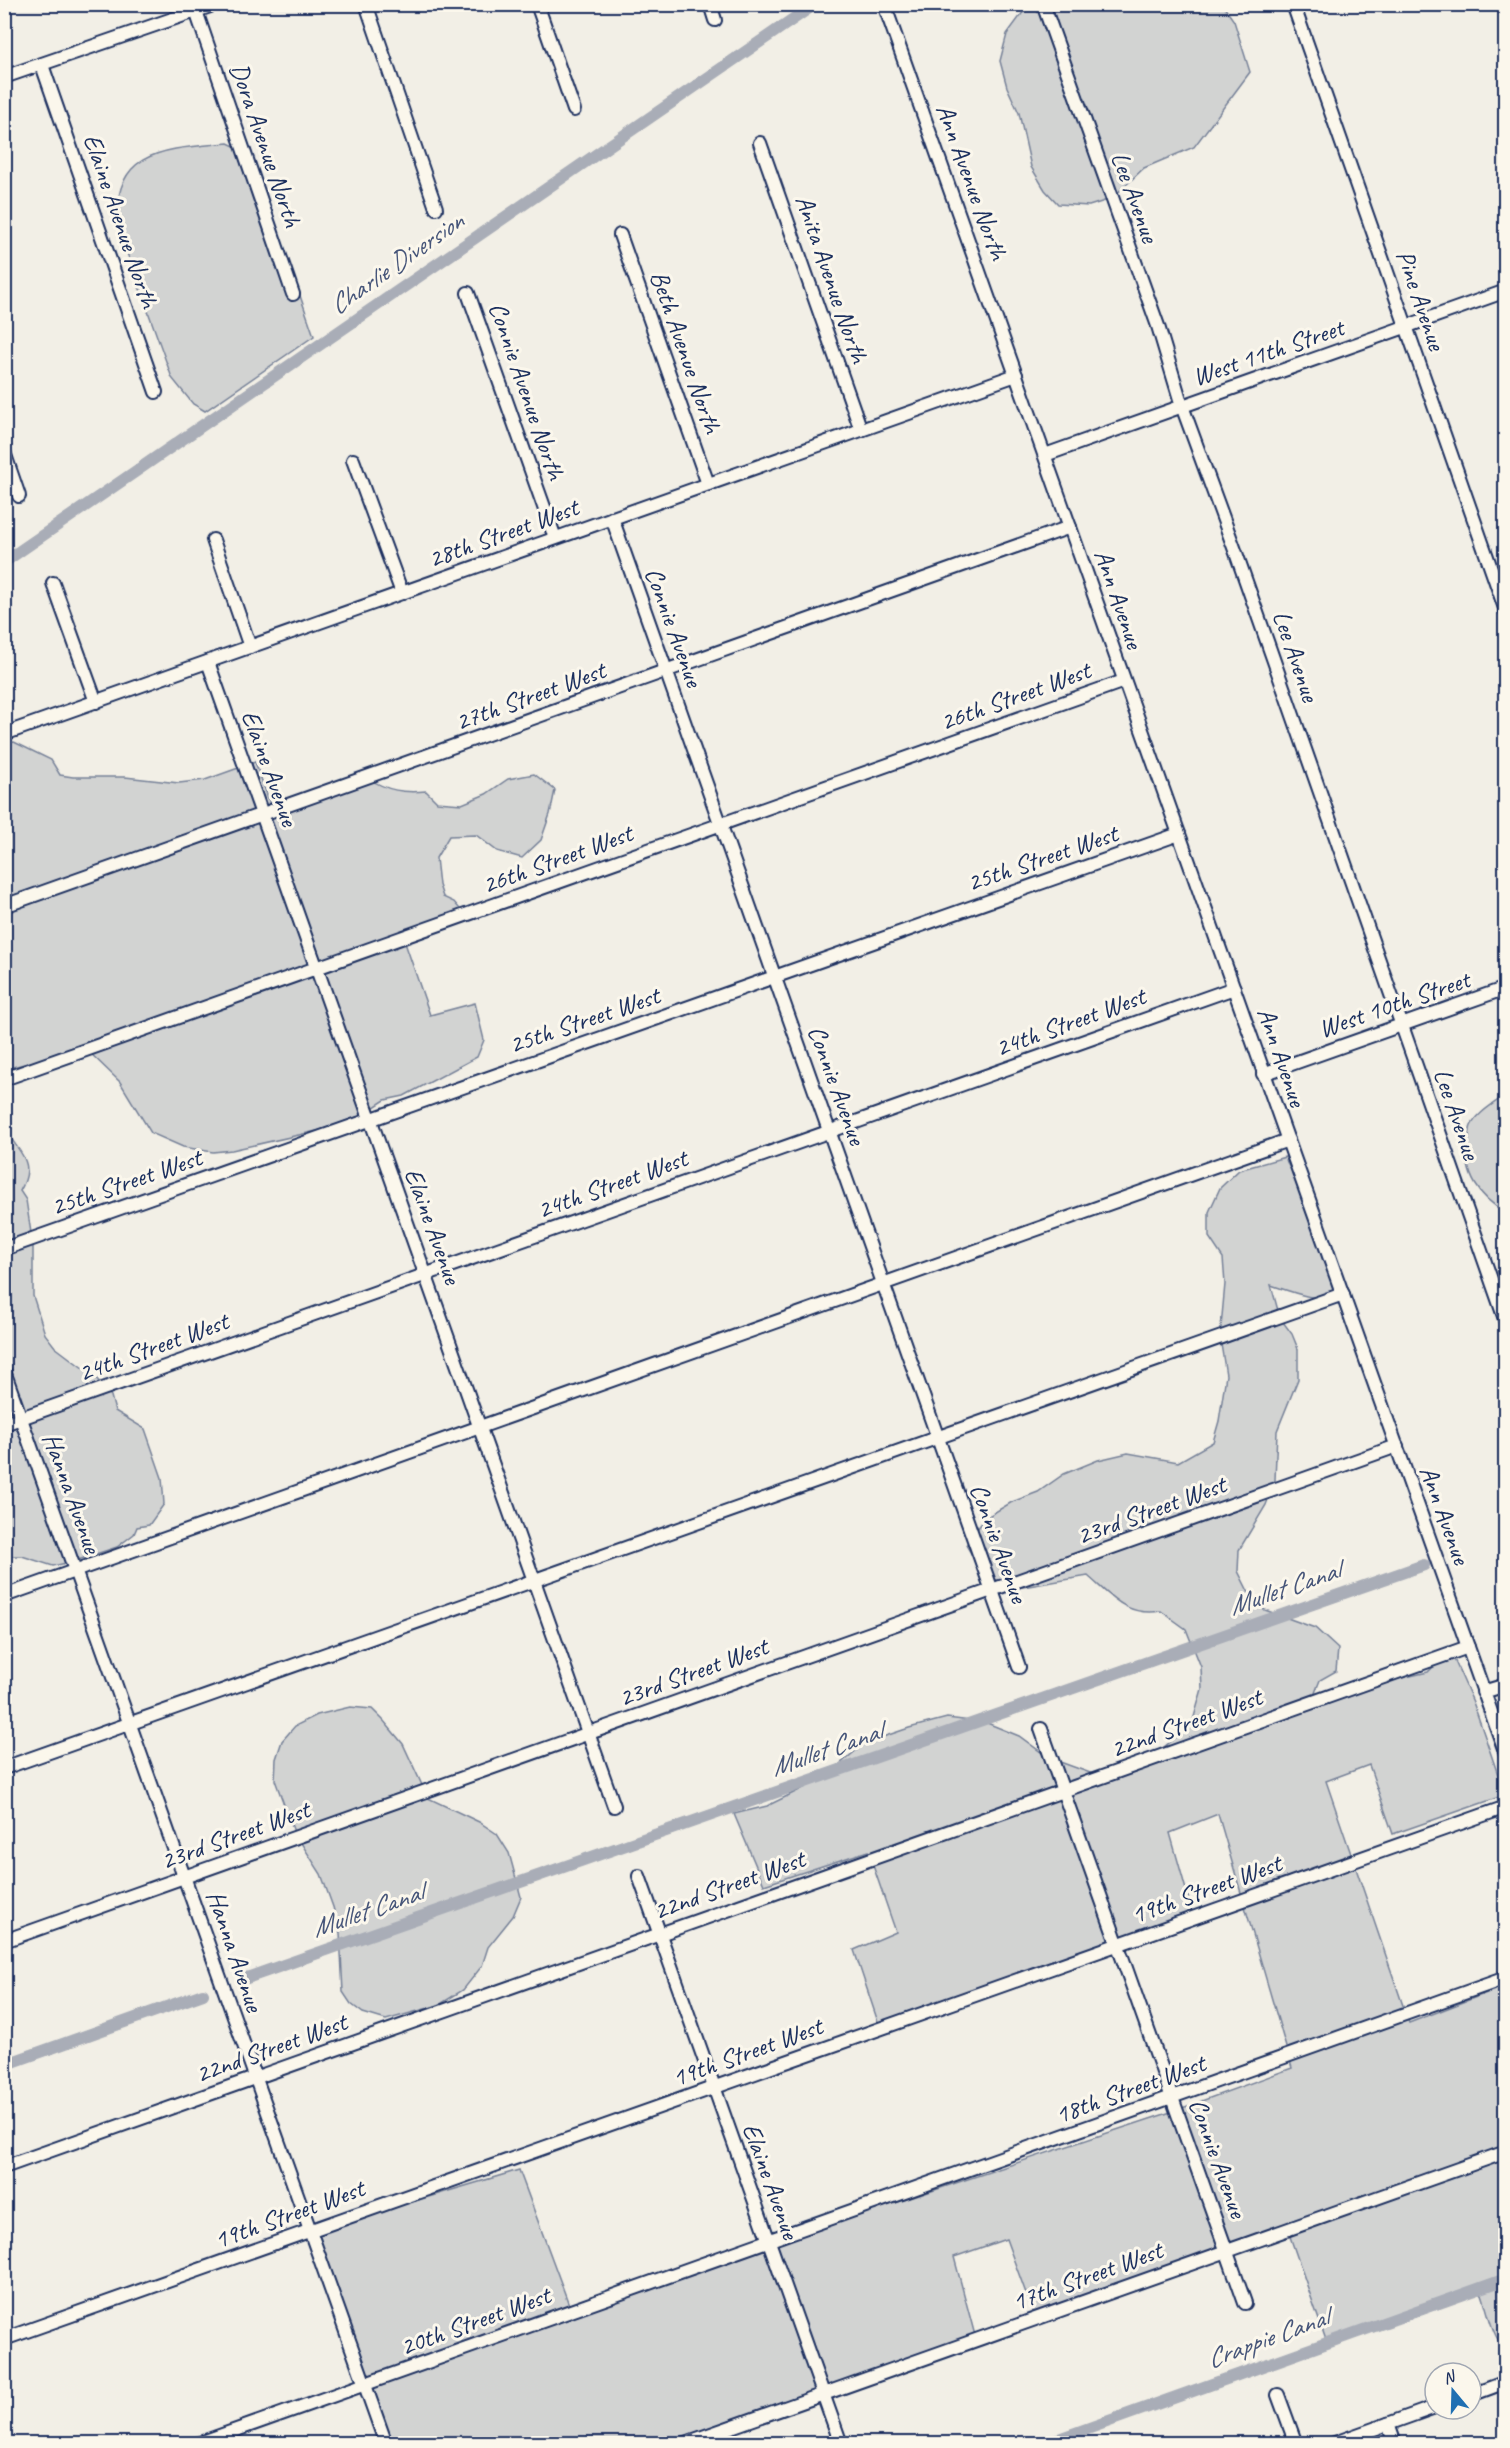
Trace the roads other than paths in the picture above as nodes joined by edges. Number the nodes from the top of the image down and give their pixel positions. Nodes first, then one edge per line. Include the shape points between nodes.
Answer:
1 (216, 4) edge
2 (366, 4) edge
3 (537, 4) edge
4 (710, 4) edge
5 (885, 4) edge
6 (1043, 4) edge
7 (1293, 4) edge
8 (196, 11) junction
9 (715, 20) dead end
10 (42, 64) junction
11 (4, 77) edge
12 (574, 110) dead end
13 (760, 143) dead end
14 (436, 207) dead end
15 (620, 235) dead end
16 (1506, 291) edge
17 (468, 293) dead end
18 (293, 294) dead end
19 (1407, 327) junction
20 (1016, 375) junction
21 (156, 392) dead end
22 (1182, 406) junction
23 (861, 430) junction
24 (4, 452) edge
25 (1045, 455) junction
26 (353, 460) dead end
27 (708, 484) junction
28 (19, 496) dead end
29 (612, 518) junction
30 (1070, 527) junction
31 (555, 538) junction
32 (213, 540) dead end
33 (53, 583) dead end
34 (402, 593) junction
35 (1506, 611) edge
36 (250, 647) junction
37 (208, 662) junction
38 (666, 672) junction
39 (1124, 681) junction
40 (96, 702) junction
41 (4, 734) edge
42 (262, 814) junction
43 (721, 825) junction
44 (1179, 834) junction
45 (4, 906) edge
46 (317, 968) junction
47 (774, 976) junction
48 (1234, 988) junction
49 (1506, 988) edge
50 (1402, 1025) junction
51 (1263, 1074) junction
52 (4, 1079) edge
53 (371, 1119) junction
54 (829, 1131) junction
55 (1288, 1140) junction
56 (4, 1249) edge
57 (426, 1274) junction
58 (884, 1284) junction
59 (1342, 1294) junction
60 (1506, 1322) edge
61 (4, 1371) edge
62 (21, 1418) junction
63 (4, 1424) edge
64 (480, 1427) junction
65 (938, 1437) junction
66 (1396, 1446) junction
67 (75, 1570) junction
68 (534, 1580) junction
69 (992, 1590) junction
70 (4, 1596) edge
71 (1468, 1647) junction
72 (1019, 1667) dead end
73 (1506, 1685) edge
74 (1483, 1692) junction
75 (130, 1724) junction
76 (1041, 1729) dead end
77 (589, 1733) junction
78 (1506, 1754) edge
79 (4, 1768) edge
80 (1063, 1790) junction
81 (614, 1806) dead end
82 (1506, 1807) edge
83 (639, 1876) dead end
84 (185, 1877) junction
85 (660, 1934) junction
86 (4, 1941) edge
87 (1118, 1944) junction
88 (1506, 1978) edge
89 (255, 2078) junction
90 (714, 2088) junction
91 (1172, 2097) junction
92 (1506, 2152) edge
93 (4, 2167) edge
94 (310, 2231) junction
95 (769, 2241) junction
96 (1227, 2250) junction
97 (1245, 2303) dead end
98 (4, 2339) edge
99 (1506, 2382) edge
100 (365, 2384) junction
101 (1483, 2391) edge
102 (823, 2393) junction
103 (1278, 2395) dead end
104 (1423, 2411) edge
105 (1388, 2424) junction
106 (197, 2444) edge
107 (386, 2444) edge
108 (683, 2444) edge
109 (841, 2444) edge
110 (1296, 2444) edge
111 (1332, 2444) edge
112 (1395, 2444) edge

1 - 8 street
2 - 14 street
3 - 12 street
4 - 9 street
5 - 20 street, Ann Avenue North
6 - 22 street, Lee Avenue via 1158,326
7 - 19 street, Pine Avenue
8 - 10 street
8 - 18 street, Dora Avenue North
10 - 11 street
10 - 21 street, Elaine Avenue North
13 - 23 street, Anita Avenue North
15 - 27 street, Beth Avenue North
16 - 19 street, West 11th Street
17 - 31 street, Connie Avenue North
19 - 22 street, West 11th Street
19 - 35 street, Pine Avenue
20 - 23 street, 28th Street West
20 - 25 street, Ann Avenue
22 - 25 street, West 11th Street
22 - 50 street, Lee Avenue
23 - 27 street, 28th Street West
24 - 28 street
25 - 30 street, Ann Avenue
26 - 34 street
27 - 29 street, 28th Street West
29 - 31 street, 28th Street West
29 - 38 street, Connie Avenue
30 - 38 street, 27th Street West
30 - 39 street, Ann Avenue
31 - 34 street, 28th Street West
32 - 36 street
33 - 40 street
34 - 36 street, 28th Street West
36 - 37 street, 28th Street West
37 - 40 street, 28th Street West
37 - 42 street, Elaine Avenue
38 - 42 street, 27th Street West
38 - 43 street, Connie Avenue
39 - 43 street, 26th Street West
39 - 44 street, Ann Avenue
40 - 41 street, 28th Street West
42 - 45 street, 27th Street West
42 - 46 street, Elaine Avenue
43 - 46 street, 26th Street West
43 - 47 street, Connie Avenue
44 - 47 street, 25th Street West
44 - 48 street, Ann Avenue
46 - 52 street, 26th Street West
46 - 53 street, Elaine Avenue
47 - 53 street, 25th Street West
47 - 54 street, Connie Avenue
48 - 51 street, Ann Avenue
48 - 54 street, 24th Street West
49 - 50 street, West 10th Street
50 - 51 street, West 10th Street
50 - 60 street, Lee Avenue
51 - 55 street, Ann Avenue
53 - 56 street, 25th Street West
53 - 57 street, Elaine Avenue
54 - 57 street, 24th Street West
54 - 58 street, Connie Avenue
55 - 58 street
55 - 59 street, Ann Avenue
57 - 62 street, 24th Street West
57 - 64 street, Elaine Avenue
58 - 64 street
58 - 65 street, Connie Avenue
59 - 65 street
59 - 66 street, Ann Avenue
61 - 62 street, Hanna Avenue
62 - 63 street, 24th Street West
62 - 67 street, Hanna Avenue
64 - 67 street
64 - 68 street, Elaine Avenue
65 - 68 street
65 - 69 street, Connie Avenue
66 - 69 street, 23rd Street West
66 - 71 street, Ann Avenue
67 - 70 street
67 - 75 street, Hanna Avenue
68 - 75 street
68 - 77 street, Elaine Avenue
69 - 72 street, Connie Avenue
69 - 77 street, 23rd Street West
71 - 74 street, Ann Avenue
71 - 80 street, 22nd Street West
73 - 74 street
74 - 78 street, Ann Avenue
75 - 79 street
75 - 84 street, Hanna Avenue
76 - 80 street
77 - 81 street, Elaine Avenue
77 - 84 street, 23rd Street West
80 - 85 street, 22nd Street West
80 - 87 street, Connie Avenue
82 - 87 street, 19th Street West
83 - 85 street
84 - 86 street, 23rd Street West
84 - 89 street, Hanna Avenue
85 - 89 street, 22nd Street West
85 - 90 street, Elaine Avenue
87 - 90 street, 19th Street West
87 - 91 street, Connie Avenue
88 - 91 street, 18th Street West
89 - 93 street, 22nd Street West
89 - 94 street, Hanna Avenue
90 - 94 street, 19th Street West
90 - 95 street, Elaine Avenue
91 - 95 street, 18th Street West
91 - 96 street, Connie Avenue
92 - 96 street, 17th Street West
94 - 98 street, 19th Street West
94 - 100 street, Hanna Avenue
95 - 100 street, 20th Street West
95 - 102 street, Elaine Avenue
96 - 97 street, Connie Avenue
96 - 102 street, 17th Street West
99 - 101 street
100 - 106 street, 20th Street West
100 - 107 street, Hanna Avenue
102 - 108 street, 17th Street West
102 - 109 street, Elaine Avenue
103 - 110 street
104 - 105 street
105 - 111 street
105 - 112 street

